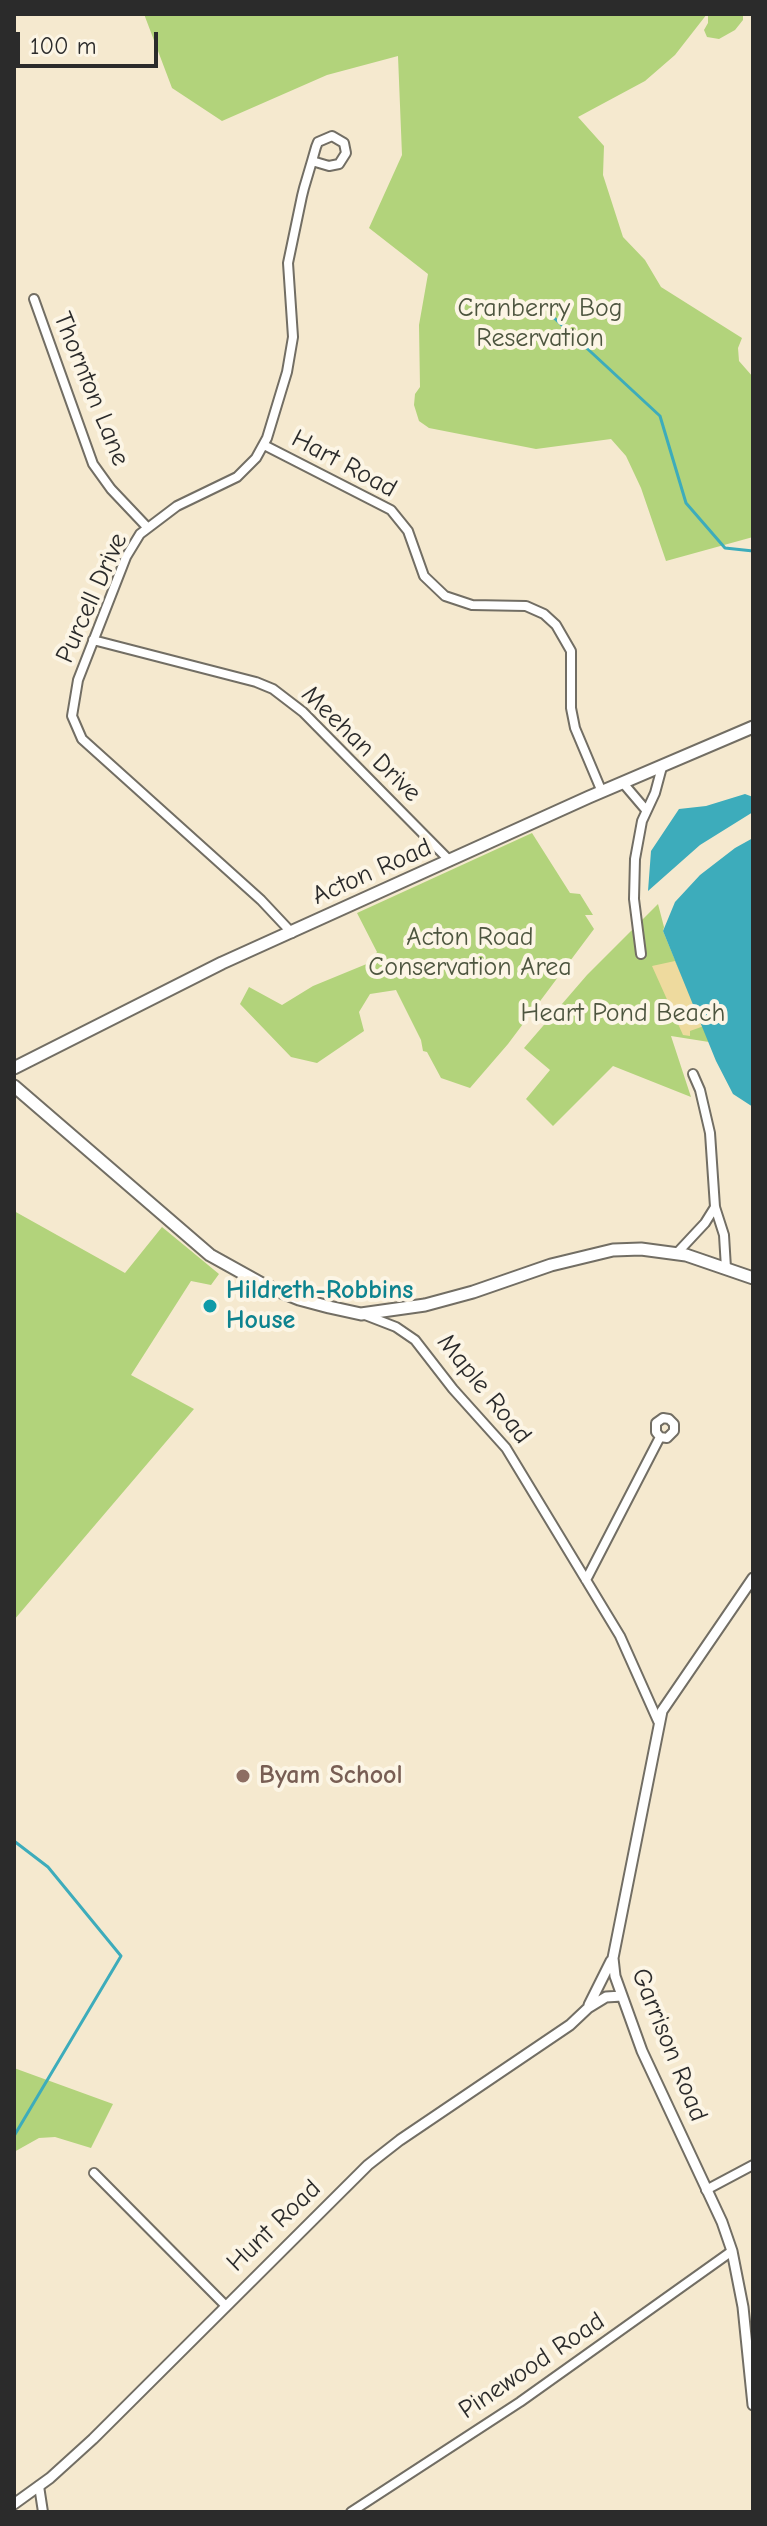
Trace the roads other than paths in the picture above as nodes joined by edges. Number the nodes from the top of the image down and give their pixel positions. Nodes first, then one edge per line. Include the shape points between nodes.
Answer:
1 (312, 161) junction
2 (34, 299) dead end
3 (264, 445) junction
4 (147, 527) junction
5 (93, 640) junction
6 (753, 727) edge
7 (662, 767) junction
8 (623, 783) junction
9 (602, 792) junction
10 (646, 810) junction
11 (450, 861) junction
12 (292, 933) junction
13 (641, 954) dead end
14 (14, 1068) edge
15 (693, 1074) dead end
16 (14, 1086) edge
17 (715, 1207) junction
18 (677, 1253) junction
19 (726, 1268) junction
20 (753, 1278) edge
21 (361, 1314) junction
22 (660, 1437) dead end
23 (753, 1578) edge
24 (586, 1580) junction
25 (658, 1721) junction
26 (613, 1958) junction
27 (622, 1996) junction
28 (588, 2008) junction
29 (753, 2165) edge
30 (94, 2173) dead end
31 (706, 2190) junction
32 (732, 2251) junction
33 (225, 2305) junction
34 (753, 2405) edge
35 (39, 2486) junction
36 (14, 2504) edge
37 (43, 2512) edge
38 (351, 2512) edge

1 - 1 street via 322,138 343,141 346,153 339,164
1 - 3 street, Purcell Drive via 289,255 292,348
2 - 4 street, Thornton Lane via 93,464
3 - 4 street, Purcell Drive via 237,477
3 - 9 street, Hart Road via 391,510 406,526 424,576 445,596 472,605 526,606 551,619 571,651 573,721
4 - 5 street, Purcell Drive via 126,557
5 - 11 street, Meehan Drive via 273,689 303,712
5 - 12 street, Purcell Drive via 73,703 75,728 82,739
6 - 7 main road, Acton Road
7 - 8 main road, Acton Road
7 - 10 street
8 - 9 main road, Acton Road
8 - 10 street
9 - 11 main road, Acton Road
10 - 13 street via 635,859
11 - 12 main road, Acton Road
12 - 14 main road, Acton Road via 200,973
15 - 17 street via 710,1133
16 - 21 main road, Maple Road via 226,1266 299,1299
17 - 18 street
17 - 19 street
18 - 19 main road
18 - 21 main road via 613,1250 450,1299
19 - 20 main road
21 - 24 street, Maple Road via 396,1327 423,1349 506,1448
22 - 24 street
23 - 25 street, Garrison Road
24 - 25 street, Maple Road via 631,1658
25 - 26 street, Garrison Road
26 - 27 street, Garrison Road
26 - 28 street, Hunt Road
27 - 28 street, Hunt Road via 606,1997
27 - 31 street, Garrison Road via 651,2074
28 - 33 street, Hunt Road via 368,2165
29 - 31 street
30 - 33 street
31 - 32 street, Garrison Road
32 - 34 street, Garrison Road
32 - 38 street, Pinewood Road via 520,2402
33 - 35 street, Hunt Road
35 - 36 street, Hunt Road
35 - 37 street

